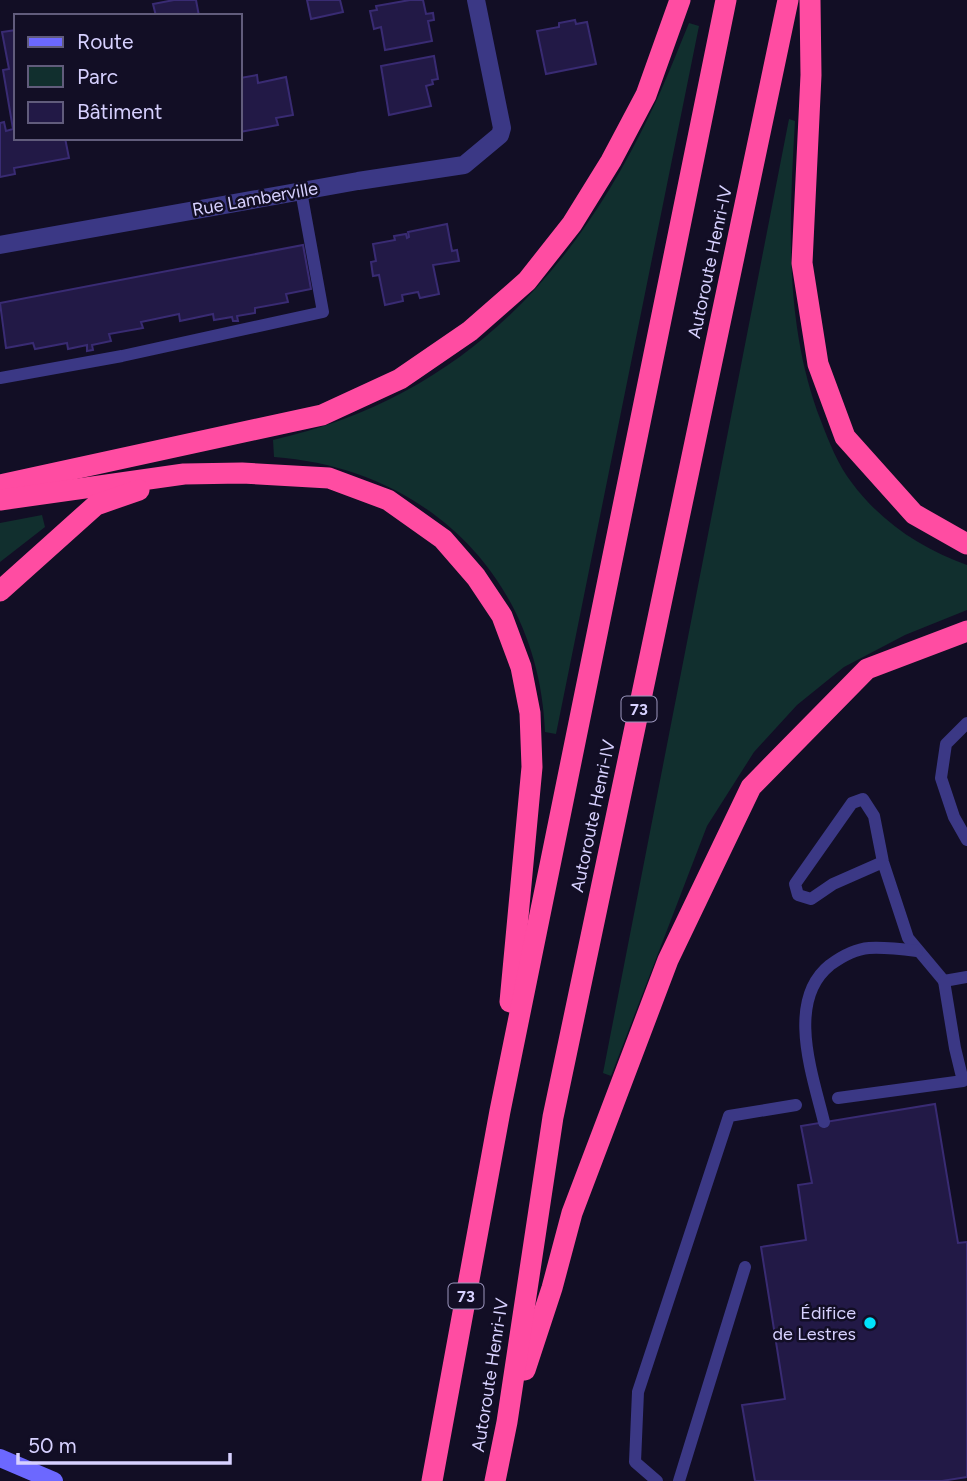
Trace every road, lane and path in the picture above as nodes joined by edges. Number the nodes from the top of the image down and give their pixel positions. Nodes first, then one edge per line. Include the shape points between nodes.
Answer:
1 (476, 0) edge
2 (680, 0) edge
3 (726, 0) edge
4 (788, 0) edge
5 (810, 0) edge
6 (301, 191) junction
7 (0, 245) edge
8 (0, 378) edge
9 (184, 474) junction
10 (0, 485) edge
11 (0, 500) edge
12 (967, 544) edge
13 (0, 591) edge
14 (967, 631) edge
15 (967, 723) edge
16 (961, 733) edge
17 (967, 840) edge
18 (883, 862) junction
19 (917, 951) junction
20 (967, 977) edge
21 (944, 981) junction
22 (966, 1084) edge
23 (838, 1098) dead end
24 (796, 1105) dead end
25 (500, 1111) junction
26 (824, 1122) dead end
27 (745, 1267) dead end
28 (507, 1422) junction
29 (0, 1458) edge
30 (54, 1481) edge
31 (432, 1481) edge
32 (495, 1481) edge
33 (657, 1481) edge
34 (679, 1481) edge

1 - 6 street, Rue Lamberville via 500,135 464,165
2 - 10 highway via 646,95 572,224 527,281 471,331 400,379 322,415
3 - 25 highway, Autoroute Henri-IV / 73
4 - 28 highway, Autoroute Henri-IV / 73 via 553,1117
5 - 12 highway via 802,263 818,364 845,437 914,514
6 - 7 street, Rue Lamberville
6 - 8 lane via 323,312
9 - 11 highway
9 - 13 highway via 96,505
9 - 25 highway via 242,472 329,478 388,500 443,539 502,616 521,667 530,713 532,767
14 - 28 highway via 867,669 751,787 668,960 572,1213
15 - 16 lane
16 - 17 lane via 946,744 942,778
18 - 18 lane via 874,816 863,799 852,803 795,884 798,895 811,899
18 - 19 lane via 908,938
19 - 21 lane
19 - 26 lane via 867,948 841,957 823,971 807,998 806,1043
20 - 21 lane
21 - 22 lane
22 - 23 lane
24 - 33 lane via 729,1116 638,1392 635,1462
25 - 31 highway, Autoroute Henri-IV / 73
27 - 34 lane
28 - 32 highway, Autoroute Henri-IV / 73
29 - 30 street

